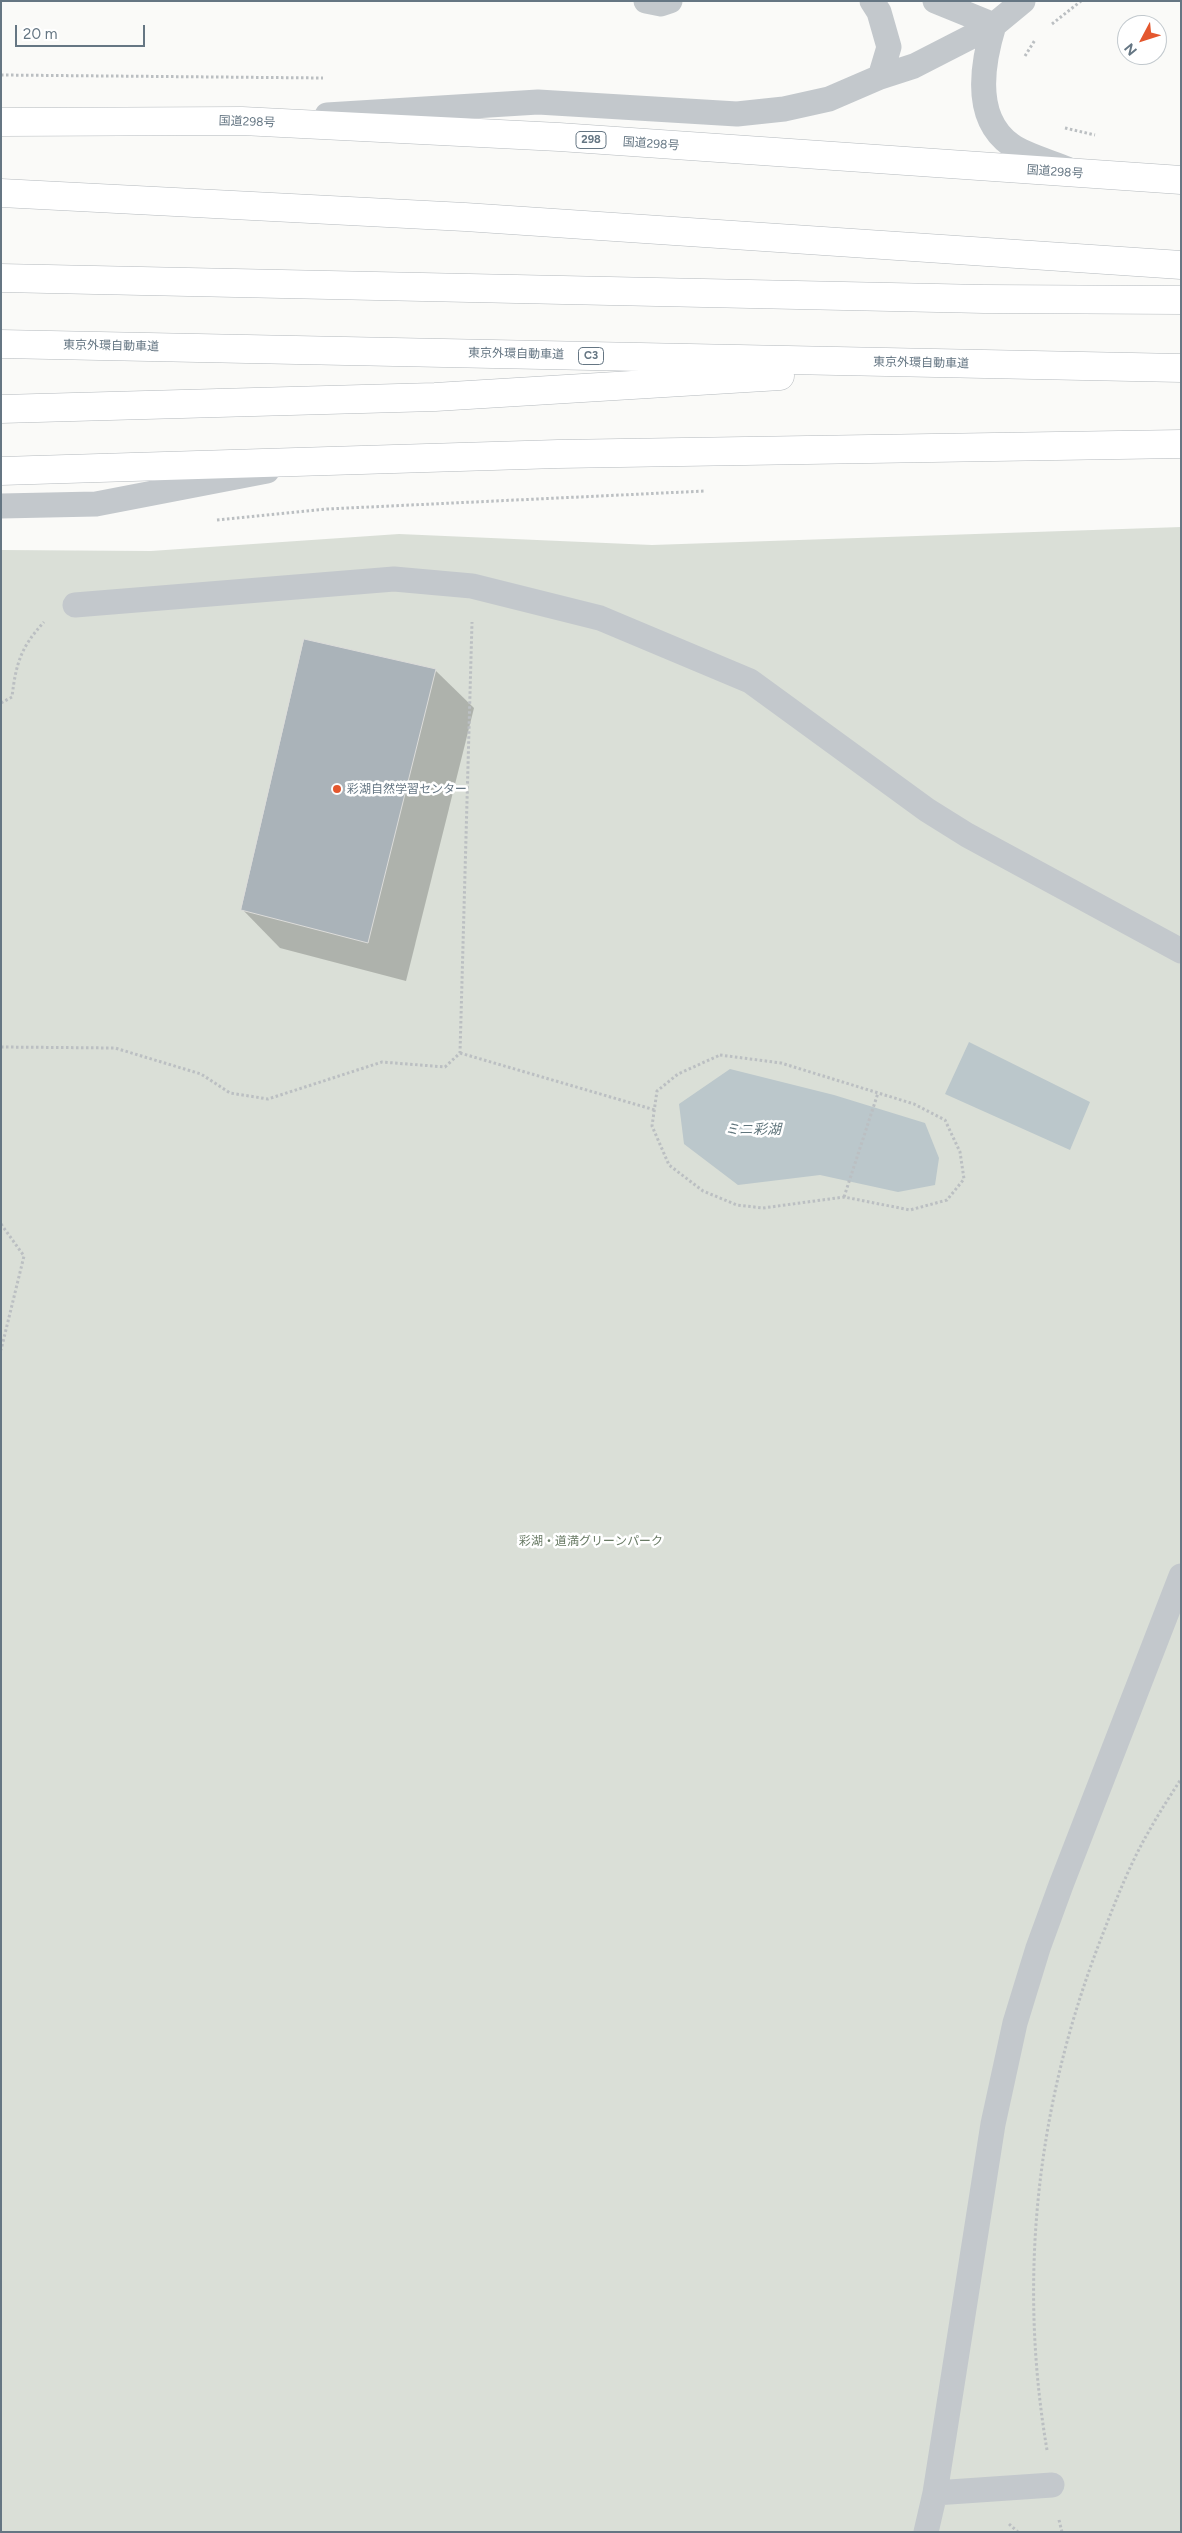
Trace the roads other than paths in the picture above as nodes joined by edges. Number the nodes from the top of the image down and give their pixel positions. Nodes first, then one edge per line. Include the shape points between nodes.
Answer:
1 (646, 1) edge
2 (670, 1) edge
3 (872, 1) edge
4 (935, 1) edge
5 (1023, 1) edge
6 (994, 25) junction
7 (880, 77) junction
8 (242, 121) junction
9 (1, 122) edge
10 (1079, 174) junction
11 (1181, 180) edge
12 (1, 193) edge
13 (1181, 265) edge
14 (1, 278) edge
15 (1181, 300) edge
16 (1, 344) edge
17 (983, 364) junction
18 (1181, 368) edge
19 (1, 410) edge
20 (1181, 444) edge
21 (321, 461) junction
22 (1, 471) edge
23 (1, 506) edge
24 (75, 605) road end
25 (1181, 951) edge
26 (1181, 1576) edge
27 (1052, 2485) road end
28 (935, 2492) junction
29 (926, 2532) edge

1 - 2 lane via 661,4
3 - 7 lane via 879,12 889,47
4 - 6 lane
5 - 6 lane
6 - 7 lane via 914,66
6 - 10 lane via 984,74 985,103 993,129 1012,146
7 - 8 lane via 830,99 784,109 737,114 538,102
8 - 9 highway, 国道298号 / 298
8 - 10 highway, 国道298号 / 298 via 559,137
10 - 11 highway, 国道298号 / 298
12 - 13 highway via 465,217
14 - 15 highway via 984,299
16 - 17 highway, 東京外環自動車道 / C3
17 - 18 highway, 東京外環自動車道 / C3
17 - 19 highway via 435,397
20 - 21 highway via 567,453
21 - 22 highway
21 - 23 lane via 96,504
24 - 25 lane via 394,579 472,586 600,618 750,681 927,810
26 - 28 lane via 1061,1885 1015,2023 993,2124
27 - 28 lane
28 - 29 lane

